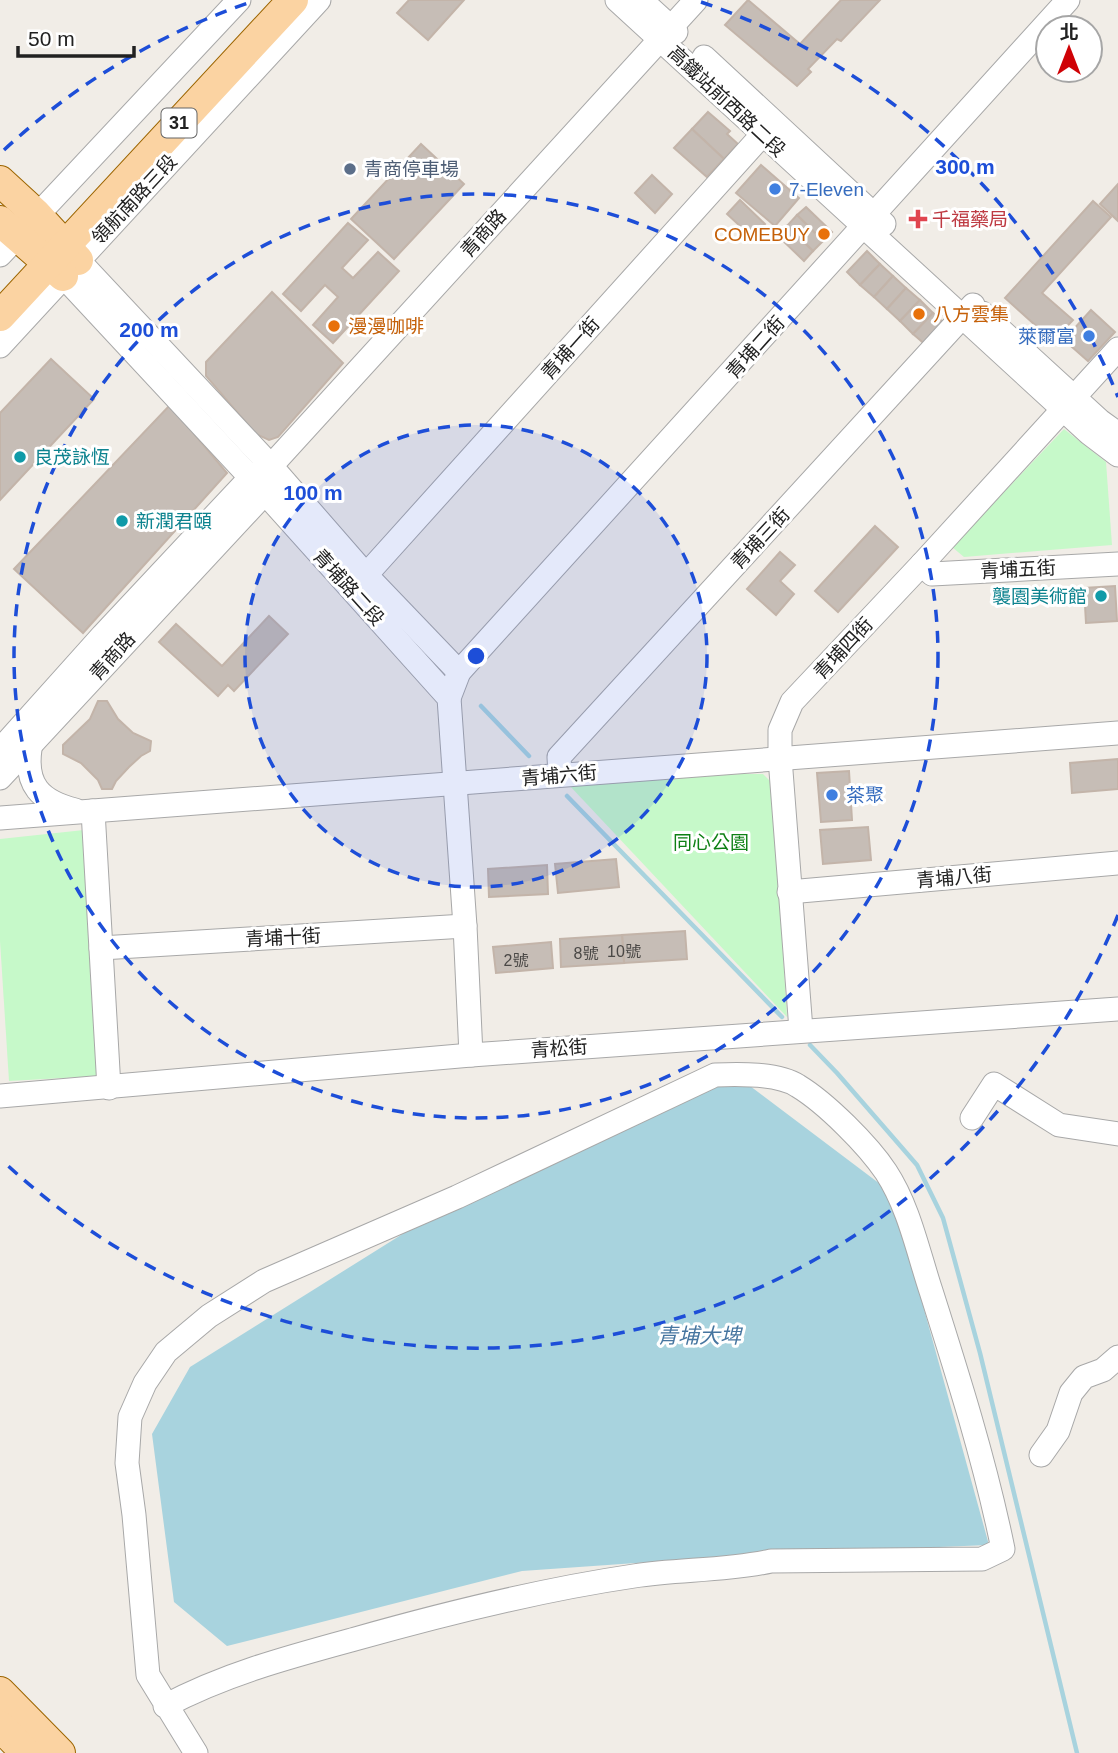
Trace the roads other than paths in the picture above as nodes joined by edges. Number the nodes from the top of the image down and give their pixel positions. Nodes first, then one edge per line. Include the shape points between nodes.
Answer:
1 (266, 0) edge
2 (293, 0) edge
3 (319, 0) edge
4 (617, 0) edge
5 (641, 0) edge
6 (696, 0) edge
7 (1068, 0) edge
8 (235, 1) edge
9 (665, 33) junction
10 (768, 127) junction
11 (0, 181) edge
12 (868, 220) junction
13 (39, 245) edge
14 (0, 286) edge
15 (969, 311) junction
16 (0, 316) edge
17 (0, 346) edge
18 (1118, 349) edge
19 (1069, 403) junction
20 (1118, 434) edge
21 (1118, 455) edge
22 (1118, 460) edge
23 (271, 466) junction
24 (257, 486) junction
25 (922, 564) junction
26 (1118, 564) edge
27 (366, 575) junction
28 (459, 673) junction
29 (449, 698) junction
30 (1118, 733) edge
31 (30, 749) junction
32 (0, 750) edge
33 (780, 758) junction
34 (560, 775) junction
35 (0, 778) edge
36 (454, 785) junction
37 (87, 811) junction
38 (0, 818) edge
39 (1118, 863) edge
40 (789, 892) junction
41 (465, 926) junction
42 (101, 947) junction
43 (1118, 1009) edge
44 (801, 1030) junction
45 (471, 1055) junction
46 (109, 1088) junction
47 (0, 1096) edge
48 (972, 1118) dead end
49 (1118, 1134) edge
50 (1118, 1357) edge
51 (1041, 1455) dead end
52 (0, 1692) edge
53 (165, 1706) junction
54 (0, 1726) edge
55 (26, 1753) edge
56 (60, 1753) edge
57 (196, 1753) edge

1 - 13 main road, 領航南路三段 / 31
2 - 13 main road, 領航南路三段 / 31
3 - 13 street, 領航南路三段 / 31
4 - 9 street, 高鐵站前西路二段
5 - 9 street, 高鐵站前西路二段
6 - 9 street, 青商路
7 - 12 street, 青埔二街
8 - 13 street, 31
9 - 10 street, 高鐵站前西路二段
9 - 23 street, 青商路
10 - 12 street, 高鐵站前西路二段
10 - 27 street, 青埔一街
11 - 13 main road, 青埔路二段
12 - 15 street, 高鐵站前西路二段
12 - 28 street, 青埔二街
13 - 14 main road, 31
13 - 16 main road, 31
13 - 17 street, 31
13 - 23 street, 青埔路二段
13 - 24 street, 青埔路二段
15 - 19 street, 高鐵站前西路二段
15 - 34 street, 青埔三街 via 559,757
18 - 19 street, 青埔四街
19 - 20 street, 高鐵站前西路二段
19 - 21 street, 高鐵站前西路二段
19 - 25 street, 青埔四街
21 - 22 street
23 - 24 street, 青商路
23 - 27 street, 青埔路二段
24 - 29 street, 青埔路二段
24 - 31 street, 青商路
24 - 32 street, 青商路 via 103,635
25 - 26 street, 青埔五街 via 933,574
25 - 33 street, 青埔四街 via 792,702 780,730
27 - 28 street, 青埔路二段
28 - 29 street, 青埔二街
29 - 36 street
30 - 33 street, 青埔六街
31 - 35 street, 青商路
31 - 37 street via 27,769 37,791 64,807
33 - 34 street, 青埔六街
33 - 40 street, 青埔四街
34 - 36 street, 青埔六街
36 - 37 street, 青埔六街
36 - 41 street
37 - 38 street, 青埔六街
37 - 42 street
39 - 40 street, 青埔八街
40 - 44 street, 青埔四街
41 - 42 street, 青埔十街
41 - 45 street
42 - 46 street
43 - 44 street, 青松街
44 - 45 street, 青松街
45 - 46 street, 青松街
46 - 47 street, 青松街
48 - 49 street via 994,1084 1059,1125
50 - 51 street via 1103,1370 1084,1377 1071,1393 1058,1431
52 - 56 main road
53 - 53 street via 148,1675 145,1651 127,1463 130,1417 166,1352 209,1316 264,1281 715,1074 752,1073 797,1084 832,1113 886,1172 905,1211 954,1363 1003,1549 982,1559 771,1561 637,1575 534,1593 249,1668
53 - 57 street
54 - 55 main road

